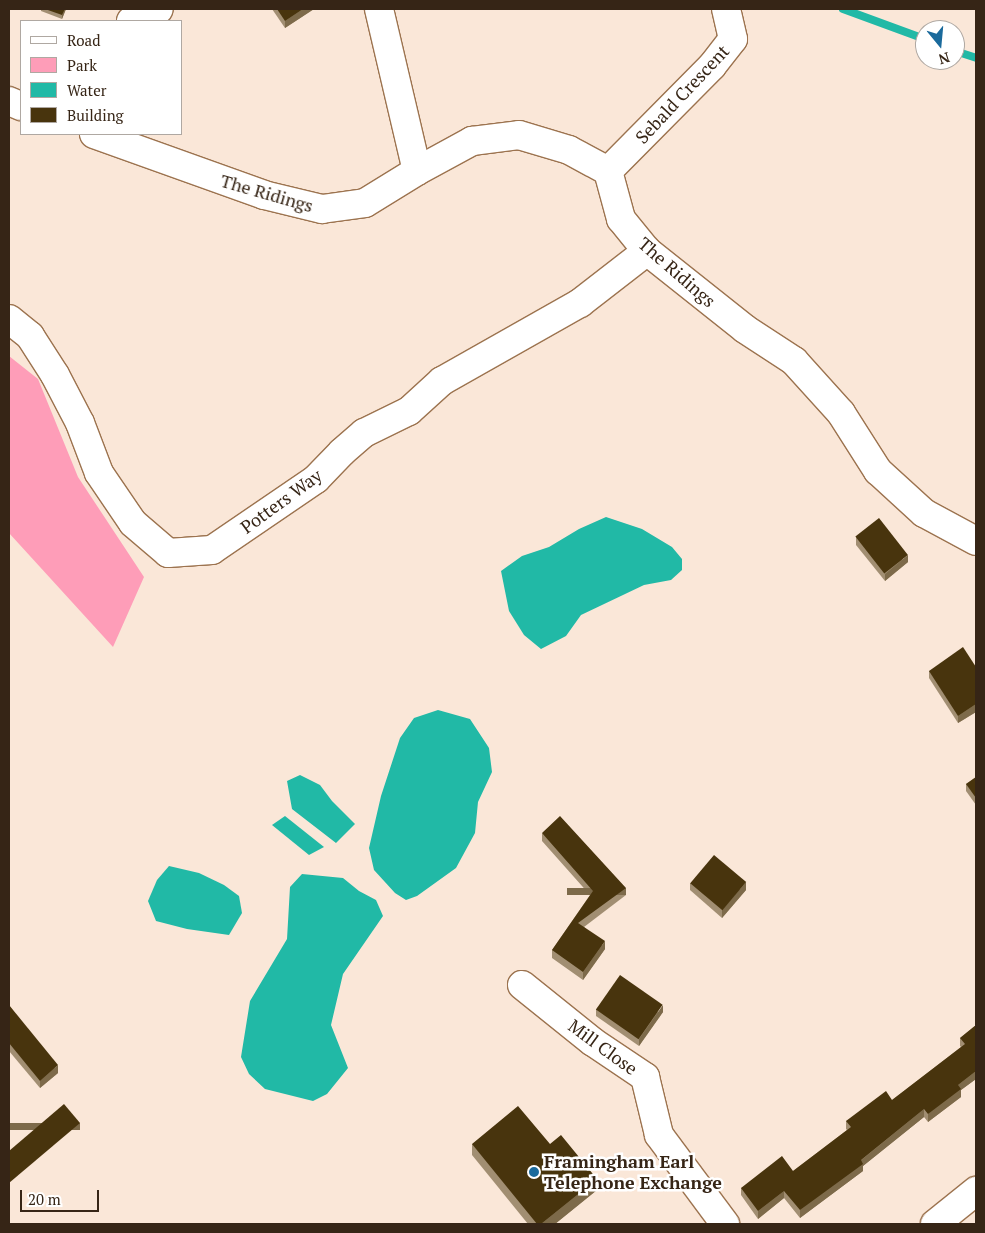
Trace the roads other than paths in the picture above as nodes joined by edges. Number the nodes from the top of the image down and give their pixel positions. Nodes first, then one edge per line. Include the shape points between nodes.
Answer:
1 (159, 9) edge
2 (379, 9) edge
3 (726, 9) edge
4 (135, 20) edge
5 (97, 135) edge
6 (417, 171) junction
7 (608, 172) junction
8 (646, 251) junction
9 (9, 319) edge
10 (976, 541) edge
11 (522, 984) dead end
12 (976, 1190) edge
13 (726, 1224) edge
14 (935, 1224) edge

1 - 4 street
2 - 6 street
3 - 7 street, Sebald Crescent via 733,39 712,66
5 - 6 street, The Ridings via 264,195 322,209 365,203
6 - 7 street, The Ridings via 472,141 518,135 569,150
7 - 8 street, The Ridings via 621,219
8 - 9 street, Potters Way via 580,303 442,381 409,411 364,433 316,479 212,550 168,553 133,523 100,473 80,423 55,375 30,336
8 - 10 street, The Ridings via 745,329 794,361 841,413 878,471 924,513
11 - 13 street, Mill Close via 593,1042 645,1077 659,1135
12 - 14 street

